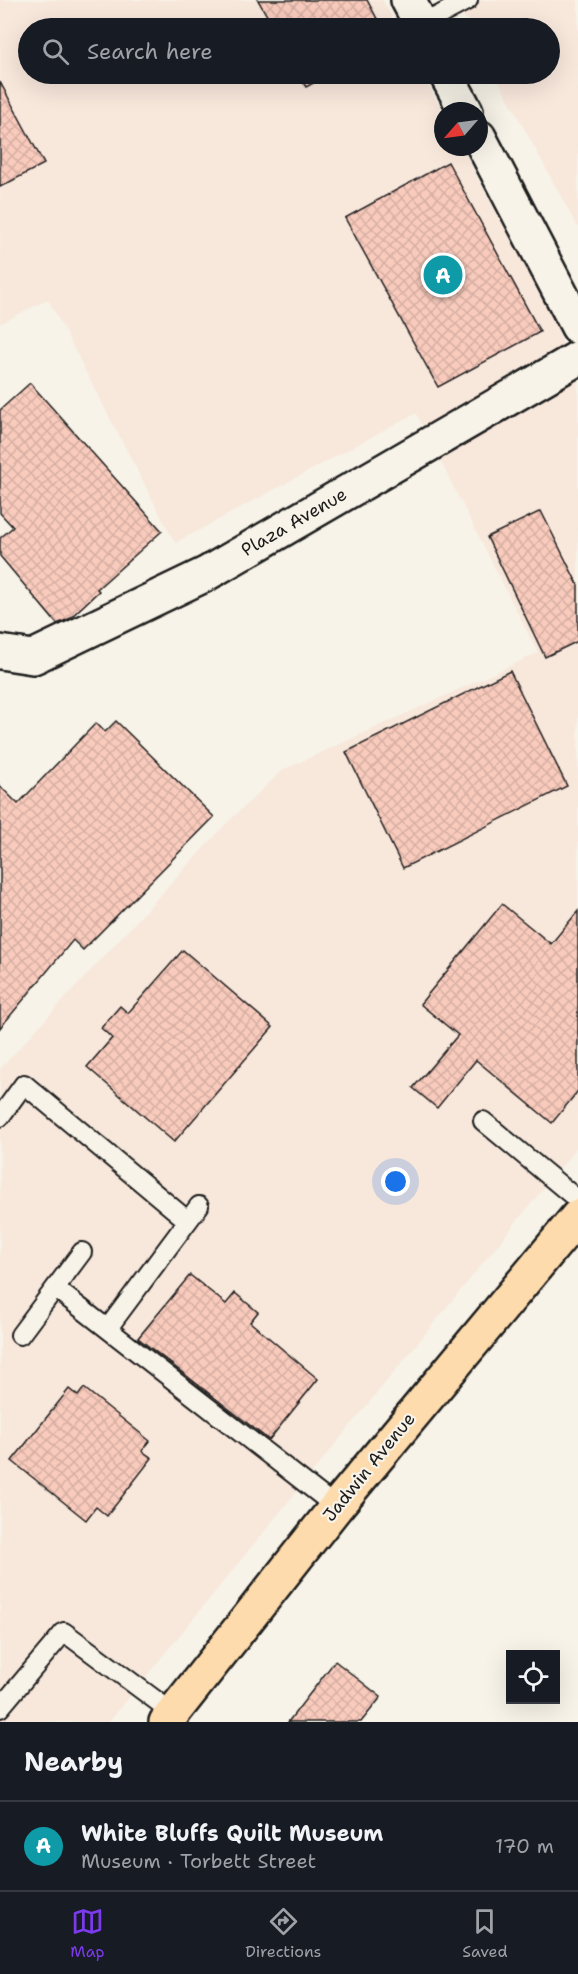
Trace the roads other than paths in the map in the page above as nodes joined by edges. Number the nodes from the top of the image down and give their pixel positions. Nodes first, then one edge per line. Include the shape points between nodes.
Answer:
1 (468, 0) edge
2 (417, 18) edge
3 (451, 84) edge
4 (461, 102) edge
5 (488, 153) edge
6 (578, 327) edge
7 (578, 358) edge
8 (0, 652) edge
9 (0, 1117) edge
10 (483, 1121) dead end
11 (578, 1200) edge
12 (200, 1206) dead end
13 (578, 1216) edge
14 (188, 1221) junction
15 (82, 1252) dead end
16 (55, 1288) junction
17 (108, 1328) junction
18 (20, 1335) dead end
19 (336, 1507) junction
20 (0, 1708) edge
21 (170, 1718) edge

1 - 2 lane
3 - 4 street
5 - 6 street
7 - 8 street, Plaza Avenue via 206,574 33,657
9 - 14 lane via 24,1084
10 - 11 lane
12 - 14 lane
13 - 19 main road, Jadwin Avenue
14 - 17 lane
15 - 16 lane
16 - 17 lane
16 - 18 lane
17 - 19 lane
19 - 21 main road, Jadwin Avenue
20 - 21 lane via 64,1632

